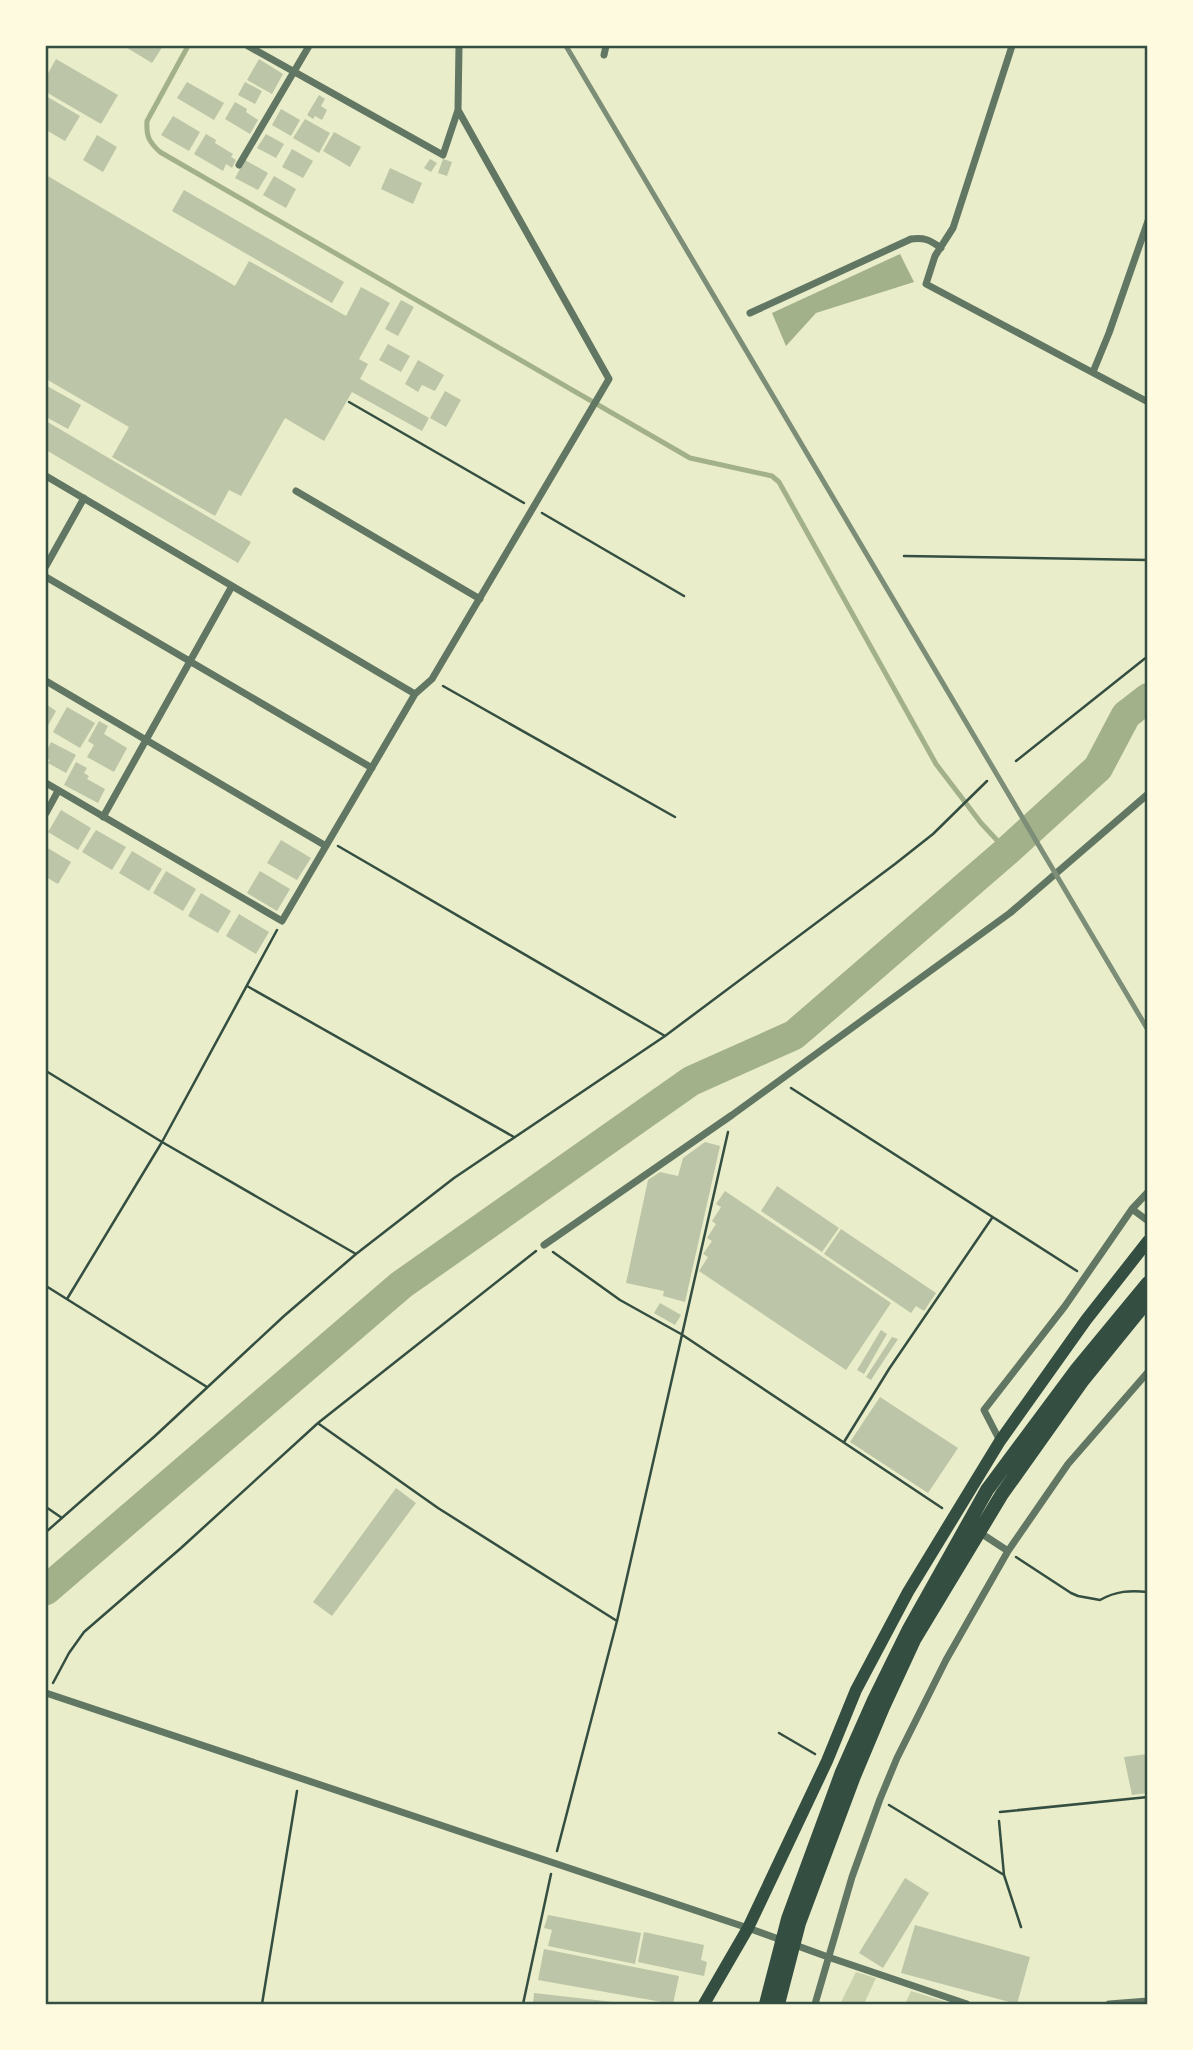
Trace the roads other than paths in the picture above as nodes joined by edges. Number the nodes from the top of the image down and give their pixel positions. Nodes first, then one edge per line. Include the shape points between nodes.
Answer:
1 (248, 46) edge
2 (309, 46) edge
3 (458, 46) edge
4 (606, 46) edge
5 (1012, 46) edge
6 (604, 55) dead end
7 (294, 71) junction
8 (457, 110) junction
9 (239, 166) dead end
10 (1147, 221) edge
11 (941, 248) junction
12 (750, 313) dead end
13 (1093, 372) junction
14 (1147, 402) edge
15 (46, 475) edge
16 (296, 491) dead end
17 (84, 498) junction
18 (46, 566) edge
19 (46, 577) edge
20 (232, 586) junction
21 (480, 599) junction
22 (190, 661) junction
23 (46, 681) edge
24 (415, 694) junction
25 (146, 740) junction
26 (372, 768) junction
27 (46, 783) edge
28 (58, 791) junction
29 (1147, 794) edge
30 (46, 813) edge
31 (103, 817) junction
32 (328, 843) junction
33 (1147, 1192) edge
34 (1132, 1209) junction
35 (1147, 1221) edge
36 (1147, 1241) edge
37 (544, 1245) road end
38 (1147, 1283) edge
39 (1147, 1300) edge
40 (1147, 1372) edge
41 (1000, 1441) junction
42 (954, 1517) junction
43 (1008, 1551) junction
44 (46, 1693) edge
45 (748, 1928) junction
46 (828, 1957) junction
47 (1147, 2001) edge
48 (709, 2003) edge
49 (766, 2004) edge
50 (778, 2004) edge
51 (815, 2004) edge
52 (967, 2004) edge
53 (1110, 2004) edge

1 - 7 street
2 - 7 street
3 - 8 street
4 - 6 street
5 - 11 street via 953,228
7 - 8 street via 443,155
7 - 9 street
8 - 21 street via 609,379
10 - 13 street
11 - 12 street via 921,237 911,239
11 - 13 street via 926,284
13 - 14 street
15 - 17 street
16 - 21 street
17 - 18 street
17 - 20 street
19 - 22 street
20 - 22 street
20 - 24 street
21 - 24 street via 432,679
22 - 25 street
22 - 26 street
23 - 25 street
24 - 26 street
25 - 31 street
25 - 32 street
26 - 32 street
27 - 28 street
28 - 30 street
28 - 31 street
29 - 37 street via 1010,913
31 - 32 street via 282,921
33 - 34 street
34 - 35 street
34 - 41 street via 984,1410
36 - 41 main road
38 - 49 highway via 987,1490 908,1631 842,1772 788,1919
39 - 50 highway via 1002,1494 914,1640 854,1776 808,1898
40 - 43 street via 1068,1464
41 - 42 main road
42 - 43 street
42 - 45 main road via 856,1690
43 - 46 street via 897,1758 852,1877
44 - 45 street
45 - 46 street
45 - 48 main road
46 - 51 street
46 - 52 street
47 - 53 street

